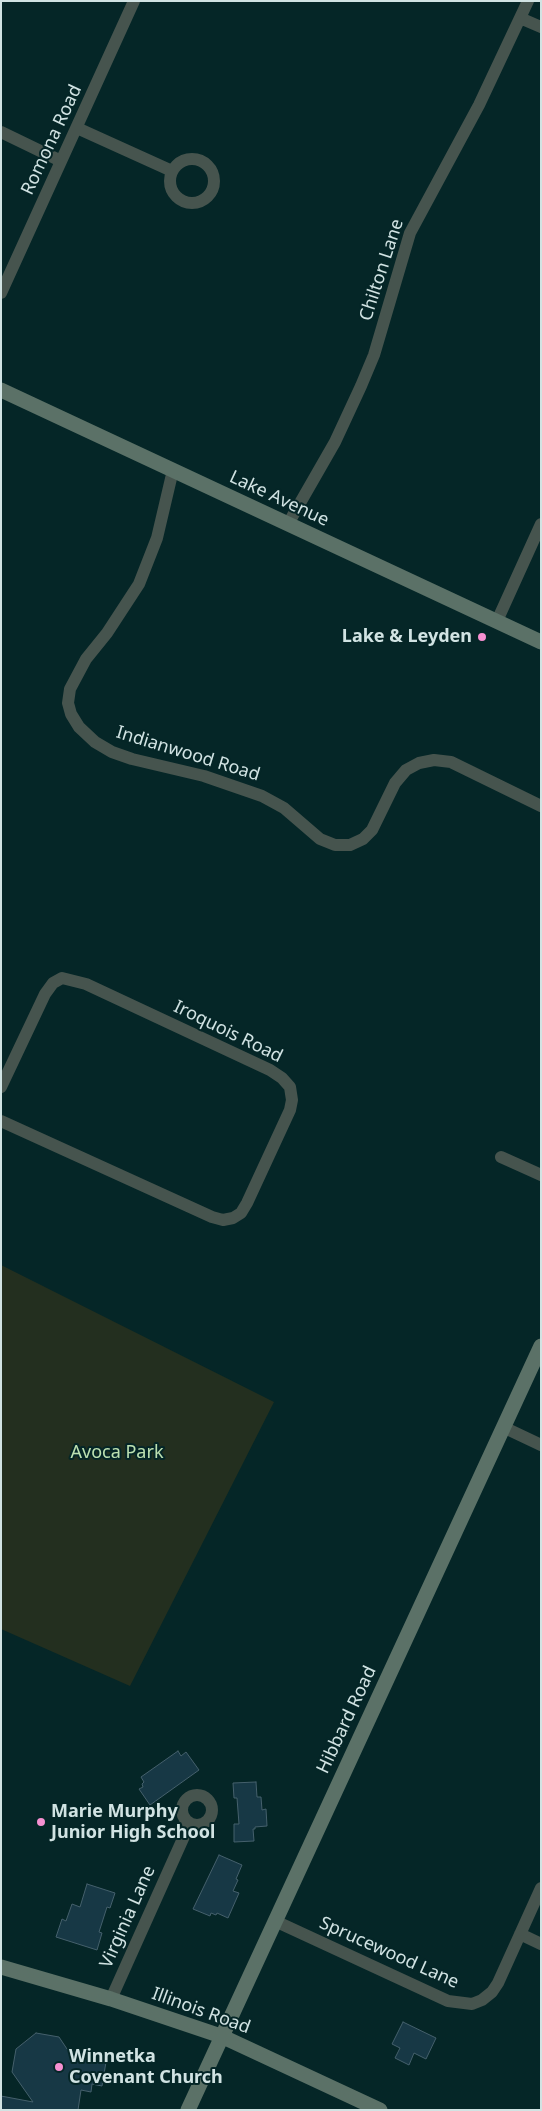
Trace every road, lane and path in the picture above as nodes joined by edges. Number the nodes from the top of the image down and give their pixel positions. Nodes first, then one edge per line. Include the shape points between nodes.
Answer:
1 (134, 1) edge
2 (528, 1) edge
3 (520, 18) junction
4 (541, 27) edge
5 (77, 128) junction
6 (1, 132) edge
7 (61, 161) junction
8 (172, 171) dead end
9 (1, 293) edge
10 (1, 390) edge
11 (173, 470) junction
12 (288, 524) junction
13 (541, 524) edge
14 (497, 621) junction
15 (541, 642) edge
16 (541, 806) edge
17 (1, 1087) edge
18 (1, 1121) edge
19 (501, 1156) dead end
20 (541, 1175) edge
21 (541, 1346) edge
22 (503, 1427) junction
23 (541, 1445) edge
24 (190, 1823) dead end
25 (541, 1888) edge
26 (275, 1921) junction
27 (520, 1934) junction
28 (541, 1944) edge
29 (1, 1966) edge
30 (111, 1999) junction
31 (222, 2036) junction
32 (188, 2110) edge
33 (380, 2110) edge

1 - 5 street, Romona Road
2 - 3 street, Chilton Lane
3 - 4 street
3 - 12 street, Chilton Lane via 475,112 410,233 374,355 335,442
5 - 7 street, Romona Road
5 - 8 street
6 - 7 street
7 - 9 street, Romona Road
10 - 11 street, Lake Avenue
11 - 12 street, Lake Avenue
11 - 16 street, Indianwood Road via 157,538 139,584 86,659 70,689 68,703 71,714 95,742 132,759 204,776 262,796 284,808 320,839 335,845 350,845 363,839 372,830 395,783 406,770 434,760 450,762
12 - 14 street, Lake Avenue
13 - 14 street
14 - 15 street, Lake Avenue
17 - 18 street, Iroquois Road via 45,994 53,983 62,978 86,984 270,1070 290,1087 292,1100 247,1203 241,1213 223,1220
19 - 20 street
21 - 22 street, Hibbard Road
22 - 23 street
22 - 26 street, Hibbard Road
24 - 30 street, Virginia Lane
25 - 27 street, Sprucewood Lane
26 - 27 street, Sprucewood Lane via 460,2004 472,2004 492,1992
26 - 31 street, Hibbard Road
27 - 28 street
29 - 30 street, Illinois Road
30 - 31 street, Illinois Road
31 - 32 street, Hibbard Road
31 - 33 street, Illinois Road

